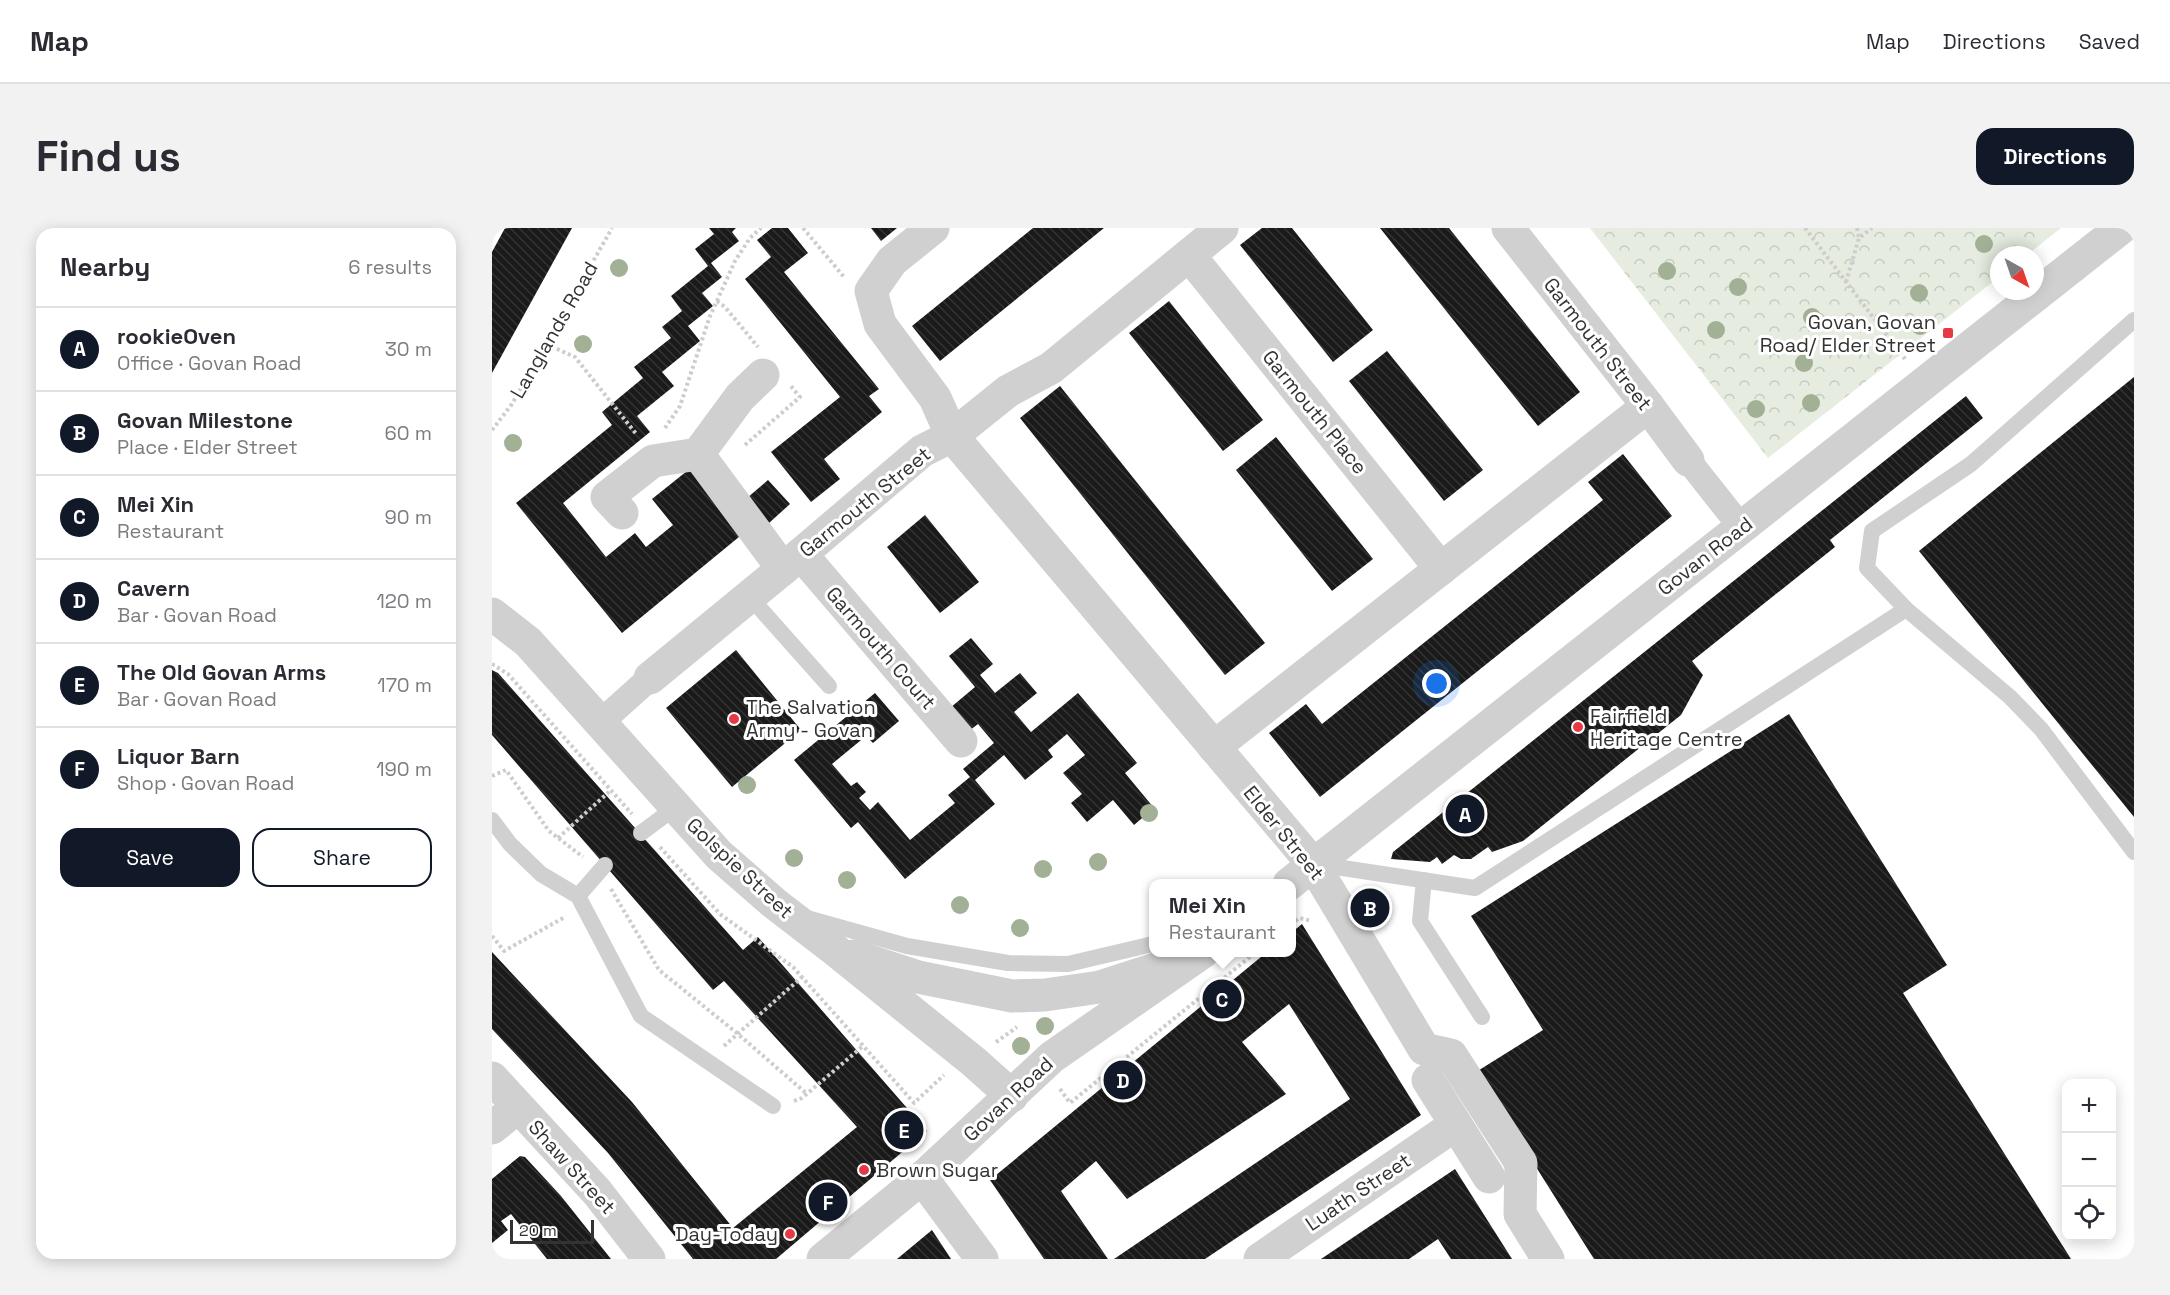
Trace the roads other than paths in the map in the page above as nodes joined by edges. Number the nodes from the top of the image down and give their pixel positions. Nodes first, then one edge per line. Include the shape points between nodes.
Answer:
1 (933, 228) edge
2 (1222, 228) edge
3 (1508, 228) edge
4 (2121, 228) edge
5 (1189, 255) junction
6 (2134, 320) edge
7 (763, 375) dead end
8 (1648, 406) junction
9 (952, 436) junction
10 (698, 454) junction
11 (1688, 460) joint
12 (622, 513) dead end
13 (1741, 527) junction
14 (792, 562) junction
15 (1441, 569) junction
16 (749, 596) junction
17 (1906, 609) junction
18 (492, 614) edge
19 (650, 678) joint
20 (829, 686) dead end
21 (601, 722) junction
22 (961, 741) dead end
23 (1214, 747) junction
24 (676, 807) junction
25 (492, 820) edge
26 (641, 833) dead end
27 (2134, 852) edge
28 (603, 868) road end
29 (1301, 874) edge
30 (1424, 880) junction
31 (581, 901) junction
32 (786, 913) junction
33 (1149, 945) edge
34 (836, 950) junction
35 (1191, 957) edge
36 (1197, 957) edge
37 (1482, 1017) dead end
38 (492, 1078) edge
39 (1428, 1080) dead end
40 (1012, 1096) junction
41 (773, 1106) road end
42 (518, 1107) junction
43 (1455, 1125) junction
44 (492, 1128) edge
45 (1489, 1177) dead end
46 (922, 1178) junction
47 (649, 1259) edge
48 (823, 1259) edge
49 (982, 1259) edge
50 (1260, 1259) edge
51 (1548, 1259) edge

1 - 9 street, Elder Street via 892,261 871,291 880,324 935,398
2 - 5 street, Garmouth Street
3 - 8 street, Garmouth Street
4 - 13 street, Govan Road
5 - 9 street, Garmouth Street via 1051,368 1008,391
5 - 15 street, Garmouth Place
6 - 17 lane via 1971,464 1872,531 1867,568
7 - 10 street via 740,397
8 - 11 street, Garmouth Street
8 - 15 street
9 - 14 street, Garmouth Street via 922,451
9 - 23 street, Elder Street
10 - 12 street via 650,454 607,497
10 - 14 street, Garmouth Court
11 - 13 street
13 - 29 street, Govan Road
14 - 16 street, Garmouth Street
14 - 22 street, Garmouth Court
15 - 23 street
16 - 19 street, Garmouth Street
16 - 20 lane
17 - 27 lane via 2010,697 2041,729
17 - 30 lane via 1475,888
18 - 21 street, Golspie Street via 528,642
19 - 21 street, Garmouth Street
21 - 24 street, Golspie Street
23 - 29 street, Elder Street
24 - 26 lane
24 - 32 street, Golspie Street via 719,855
25 - 31 lane via 541,874
28 - 31 lane
29 - 30 lane
29 - 51 street, Elder Street via 1424,1049 1451,1055 1521,1162 1520,1214
30 - 37 lane via 1420,921
31 - 41 lane via 640,1016
32 - 33 lane via 907,946 1008,963 1068,964
32 - 34 street, Golspie Street
34 - 35 street via 918,977 1012,996 1100,987
34 - 40 street, Golspie Street
36 - 40 street, Govan Road via 1052,1057
38 - 42 street, Shaw Street
39 - 43 street
40 - 46 street, Govan Road
42 - 44 street
42 - 47 street, Shaw Street via 597,1192
43 - 45 street
43 - 50 street, Luath Street
46 - 48 street, Govan Road
46 - 49 street

